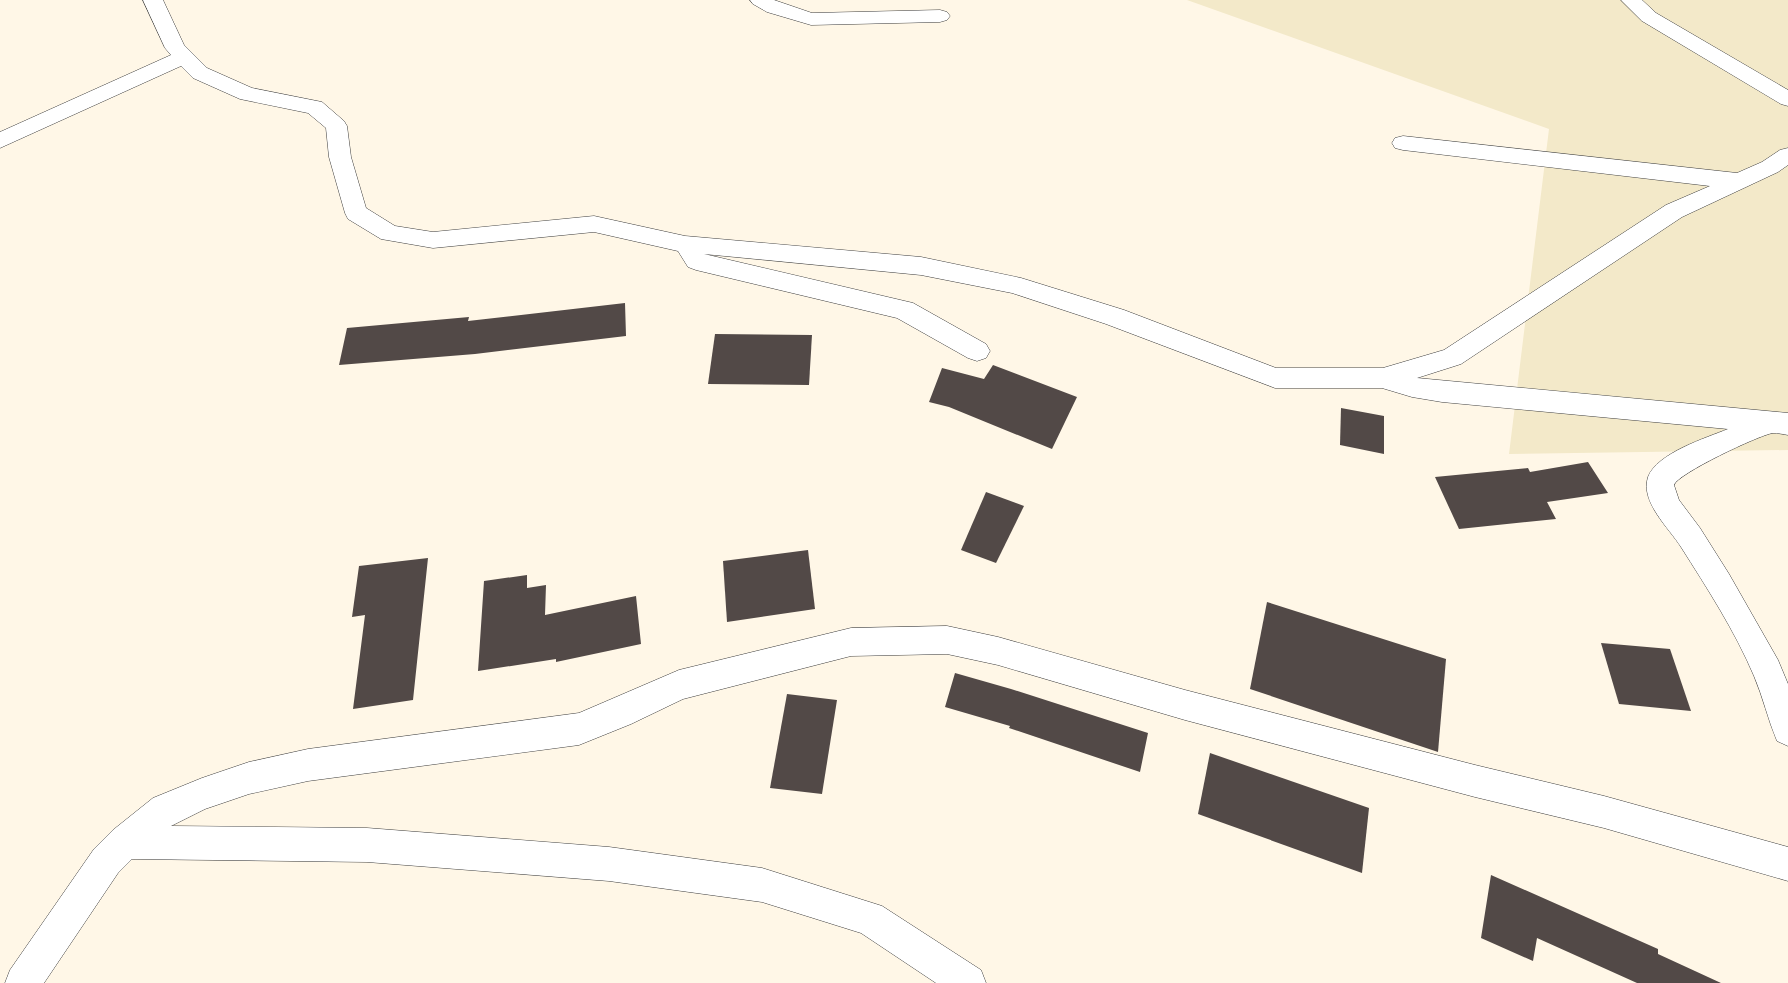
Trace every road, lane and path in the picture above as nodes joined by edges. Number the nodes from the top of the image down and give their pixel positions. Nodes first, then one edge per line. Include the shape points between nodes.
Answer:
1 (153, 0) edge
2 (760, 0) edge
3 (1631, 0) edge
4 (940, 16) dead end
5 (184, 57) junction
6 (1788, 99) edge
7 (0, 140) edge
8 (1403, 143) dead end
9 (1788, 155) edge
10 (1739, 182) junction
11 (685, 244) junction
12 (977, 351) dead end
13 (1383, 378) junction
14 (1779, 423) edge
15 (1788, 730) edge
16 (125, 842) junction
17 (1788, 864) edge
18 (23, 983) edge
19 (968, 983) edge

1 - 5 street via 175,48
2 - 4 street via 774,8 811,19
3 - 6 street via 1649,17
5 - 7 street
5 - 11 street via 200,72 247,94 315,106 336,126 340,157 356,213 389,233 433,240 594,224
8 - 10 street
9 - 10 street
10 - 13 street via 1674,210 1452,357
11 - 12 street via 696,261 904,310
11 - 13 street via 930,268 1013,284 1115,317 1275,378
13 - 14 street via 1414,388
14 - 15 street via 1668,469 1662,477 1661,490 1764,663
16 - 17 street via 165,810 249,778 308,765 579,729 679,686 851,642 947,640 998,651 1233,718 1604,812
16 - 18 street via 106,860
16 - 19 street via 367,845 609,864 762,885 870,918

